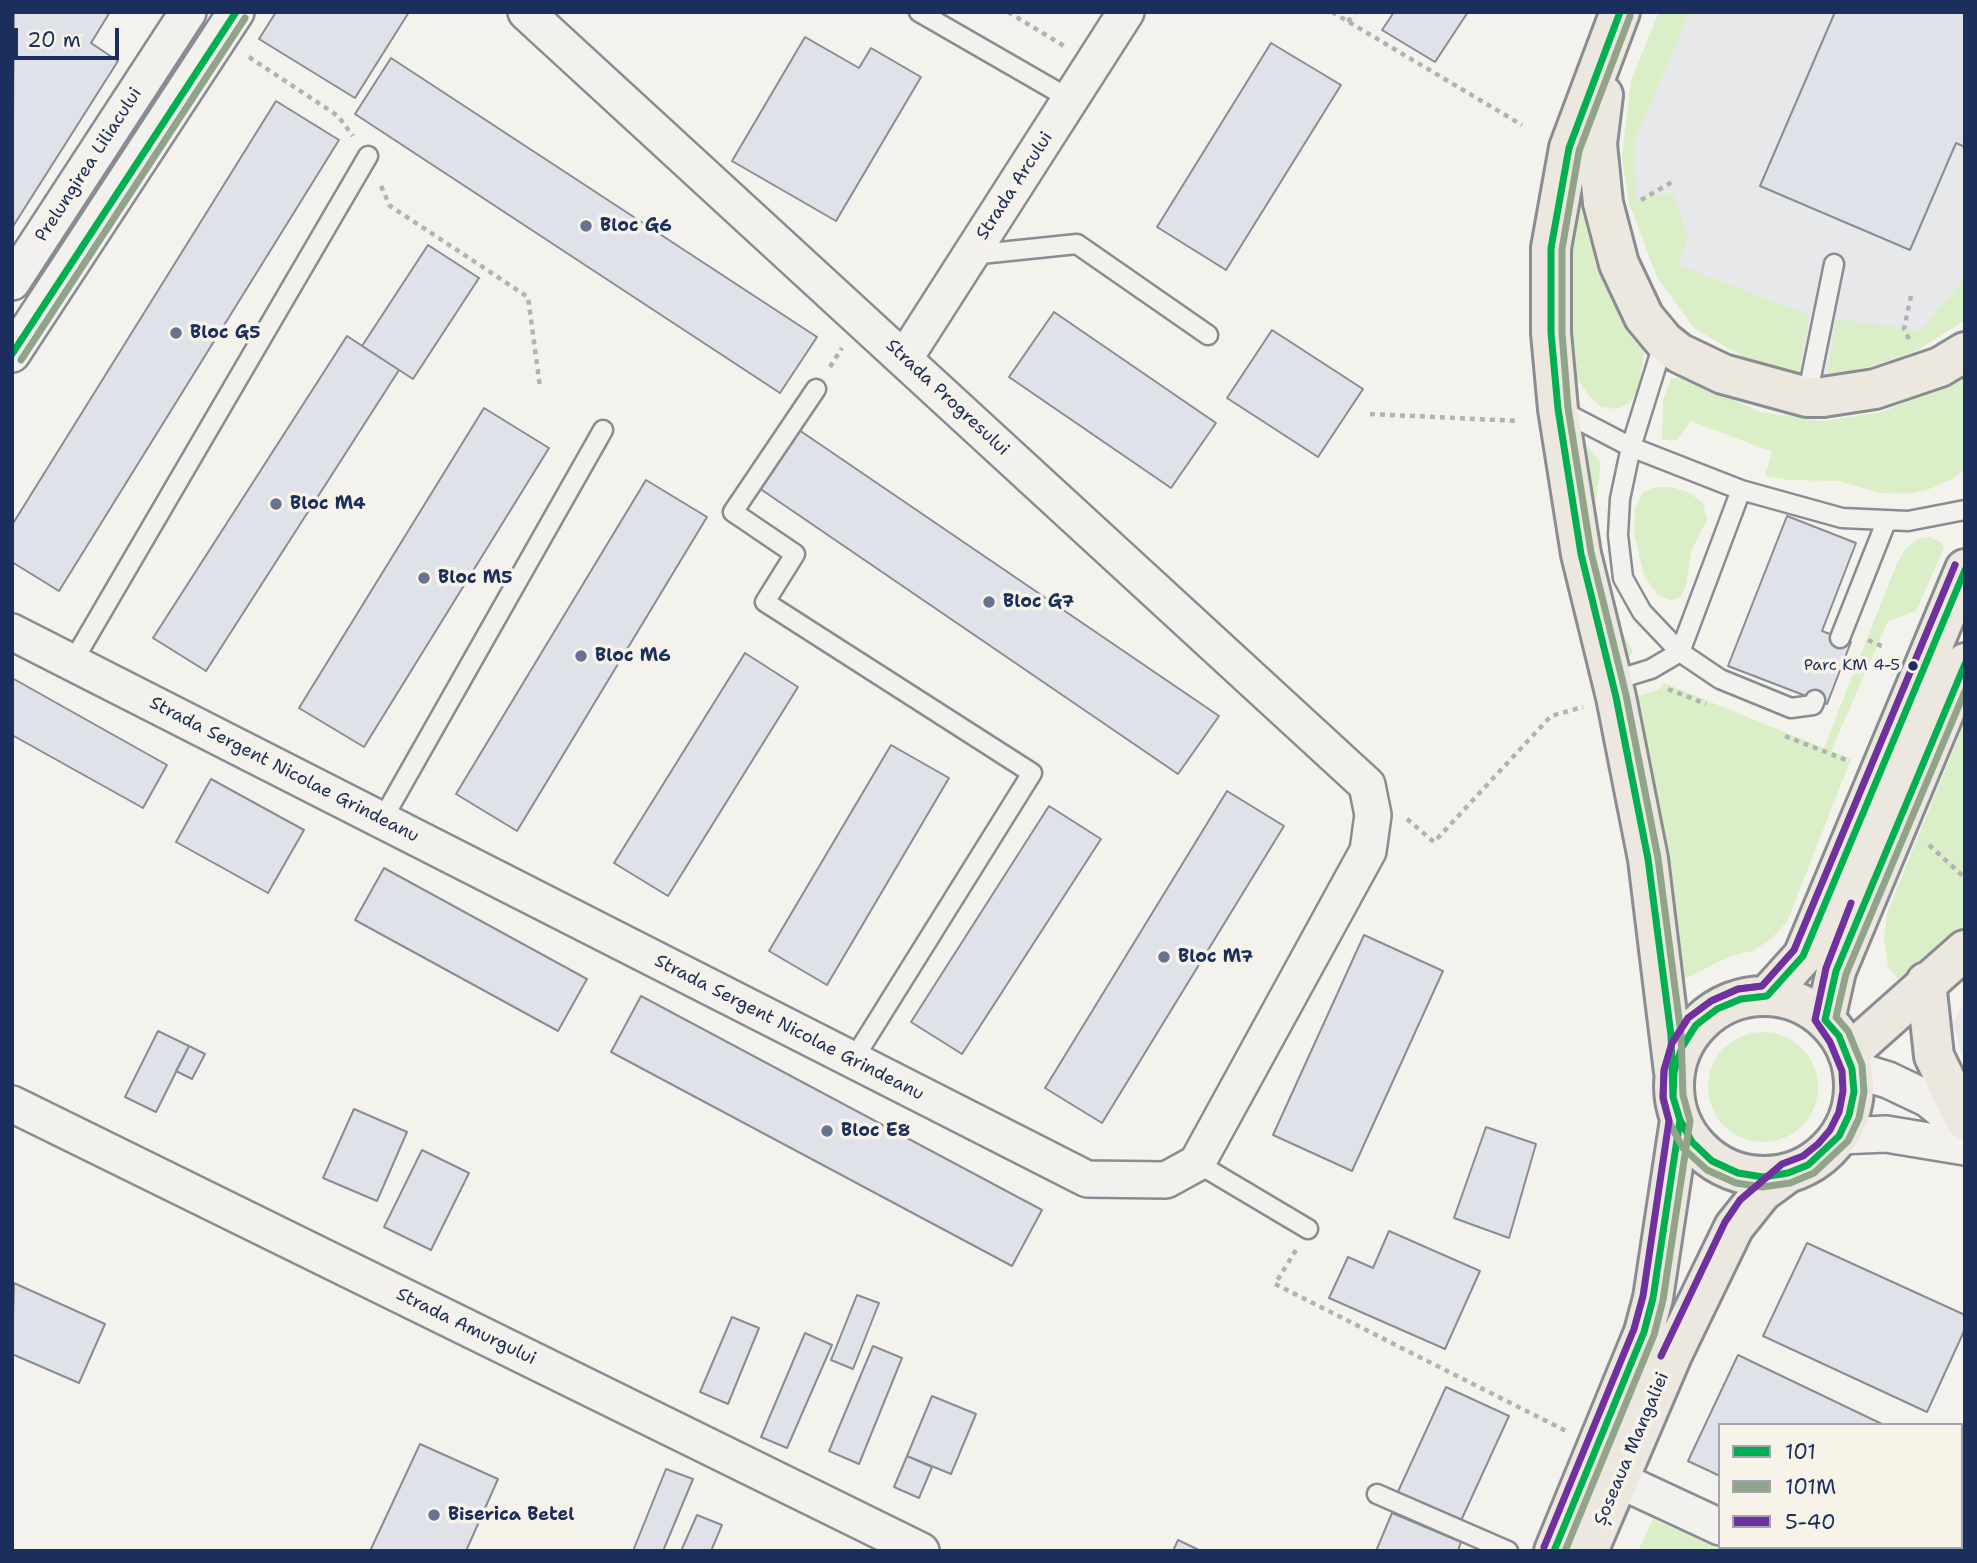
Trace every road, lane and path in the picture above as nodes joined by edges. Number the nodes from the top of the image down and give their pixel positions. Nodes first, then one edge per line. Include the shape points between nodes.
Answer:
1 (188, 12) edge
2 (526, 12) edge
3 (919, 12) edge
4 (1008, 12) edge
5 (1126, 12) edge
6 (1332, 12) edge
7 (1355, 12) edge
8 (1348, 22) junction
9 (1616, 22) edge
10 (228, 25) edge
11 (1093, 64) junction
12 (1070, 99) junction
13 (1522, 125) dead end
14 (368, 156) junction
15 (1672, 182) dead end
16 (1644, 197) dead end
17 (971, 255) junction
18 (1834, 264) dead end
19 (12, 282) edge
20 (1911, 296) dead end
21 (861, 320) junction
22 (1904, 329) dead end
23 (1208, 334) dead end
24 (1664, 341) junction
25 (1965, 352) edge
26 (12, 354) edge
27 (904, 359) junction
28 (540, 387) dead end
29 (816, 389) joint
30 (1807, 397) junction
31 (1558, 409) junction
32 (1370, 414) dead end
33 (1518, 421) dead end
34 (603, 430) dead end
35 (1631, 447) junction
36 (1741, 490) junction
37 (1965, 510) edge
38 (1886, 522) junction
39 (1965, 569) edge
40 (12, 632) edge
41 (1840, 638) dead end
42 (1680, 652) junction
43 (72, 663) junction
44 (1965, 663) edge
45 (1612, 681) junction
46 (1815, 700) dead end
47 (1584, 707) dead end
48 (1367, 785) junction
49 (382, 820) junction
50 (1921, 838) dead end
51 (1965, 878) edge
52 (1965, 950) edge
53 (1926, 982) junction
54 (1767, 996) junction
55 (1825, 1020) junction
56 (853, 1060) junction
57 (1850, 1061) junction
58 (1674, 1072) junction
59 (12, 1104) edge
60 (1680, 1120) junction
61 (1965, 1120) edge
62 (1965, 1129) edge
63 (1839, 1136) junction
64 (1965, 1147) edge
65 (1197, 1163) junction
66 (1788, 1173) junction
67 (1308, 1229) joint
68 (1570, 1433) dead end
69 (1619, 1479) junction
70 (1377, 1494) dead end
71 (1718, 1526) edge
72 (920, 1551) edge
73 (1508, 1551) edge
74 (1553, 1551) edge
75 (1588, 1551) edge

1 - 19 street, Prelungirea Liliacului
2 - 21 street, Strada Progresului
3 - 12 lane
4 - 11 path
5 - 11 street, Strada Arcului
6 - 8 path
7 - 8 path
8 - 13 path
9 - 24 main road via 1597,144 1603,203 1619,264 1644,317
9 - 31 main road via 1569,148 1551,248 1551,333
10 - 14 path via 338,116
10 - 26 street
11 - 12 street, Strada Arcului
12 - 17 street, Strada Arcului
14 - 28 path via 390,206 528,297
14 - 43 lane
15 - 16 path
17 - 23 lane via 1077,244
17 - 27 street, Strada Arcului
18 - 30 lane
20 - 22 path
21 - 27 street, Strada Progresului
21 - 29 path
24 - 30 main road via 1723,374
24 - 35 lane
25 - 30 main road via 1940,367 1875,389
27 - 48 street, Strada Progresului
29 - 56 lane via 733,512 795,554 765,602 1032,773
31 - 35 lane
31 - 45 main road via 1581,554
32 - 33 path
34 - 49 lane
35 - 36 lane
35 - 42 lane via 1620,499 1623,578 1642,612
36 - 38 lane via 1842,518
36 - 42 lane
37 - 38 lane via 1931,519
38 - 41 lane
39 - 54 main road via 1803,956
40 - 43 street, Strada Sergent Nicolae Grindeanu
42 - 45 lane via 1651,669
42 - 46 lane via 1720,679 1791,708 1813,705
43 - 49 street, Strada Sergent Nicolae Grindeanu
44 - 55 main road via 1841,958
45 - 58 main road via 1656,908
47 - 48 path via 1551,716 1434,842
48 - 65 street via 1373,815 1368,851
49 - 56 street, Strada Sergent Nicolae Grindeanu
50 - 51 path
52 - 53 main road
53 - 57 main road
53 - 61 main road via 1934,1056
54 - 55 main road via 1808,1008
54 - 58 main road via 1741,999 1696,1025
55 - 57 main road
56 - 65 street, Strada Sergent Nicolae Grindeanu via 1087,1179 1166,1181
57 - 62 street via 1928,1099
57 - 63 main road via 1854,1092
58 - 60 main road via 1673,1097
59 - 72 street, Strada Amurgului
60 - 66 main road via 1692,1142 1712,1161 1738,1173 1763,1177
60 - 74 main road, Șoseaua Mangaliei via 1644,1332
63 - 64 street via 1886,1134
63 - 66 main road via 1825,1153
65 - 67 lane
66 - 69 main road, Șoseaua Mangaliei via 1762,1192 1734,1227
67 - 68 path via 1275,1284
69 - 71 street
69 - 75 main road, Șoseaua Mangaliei
70 - 73 lane

